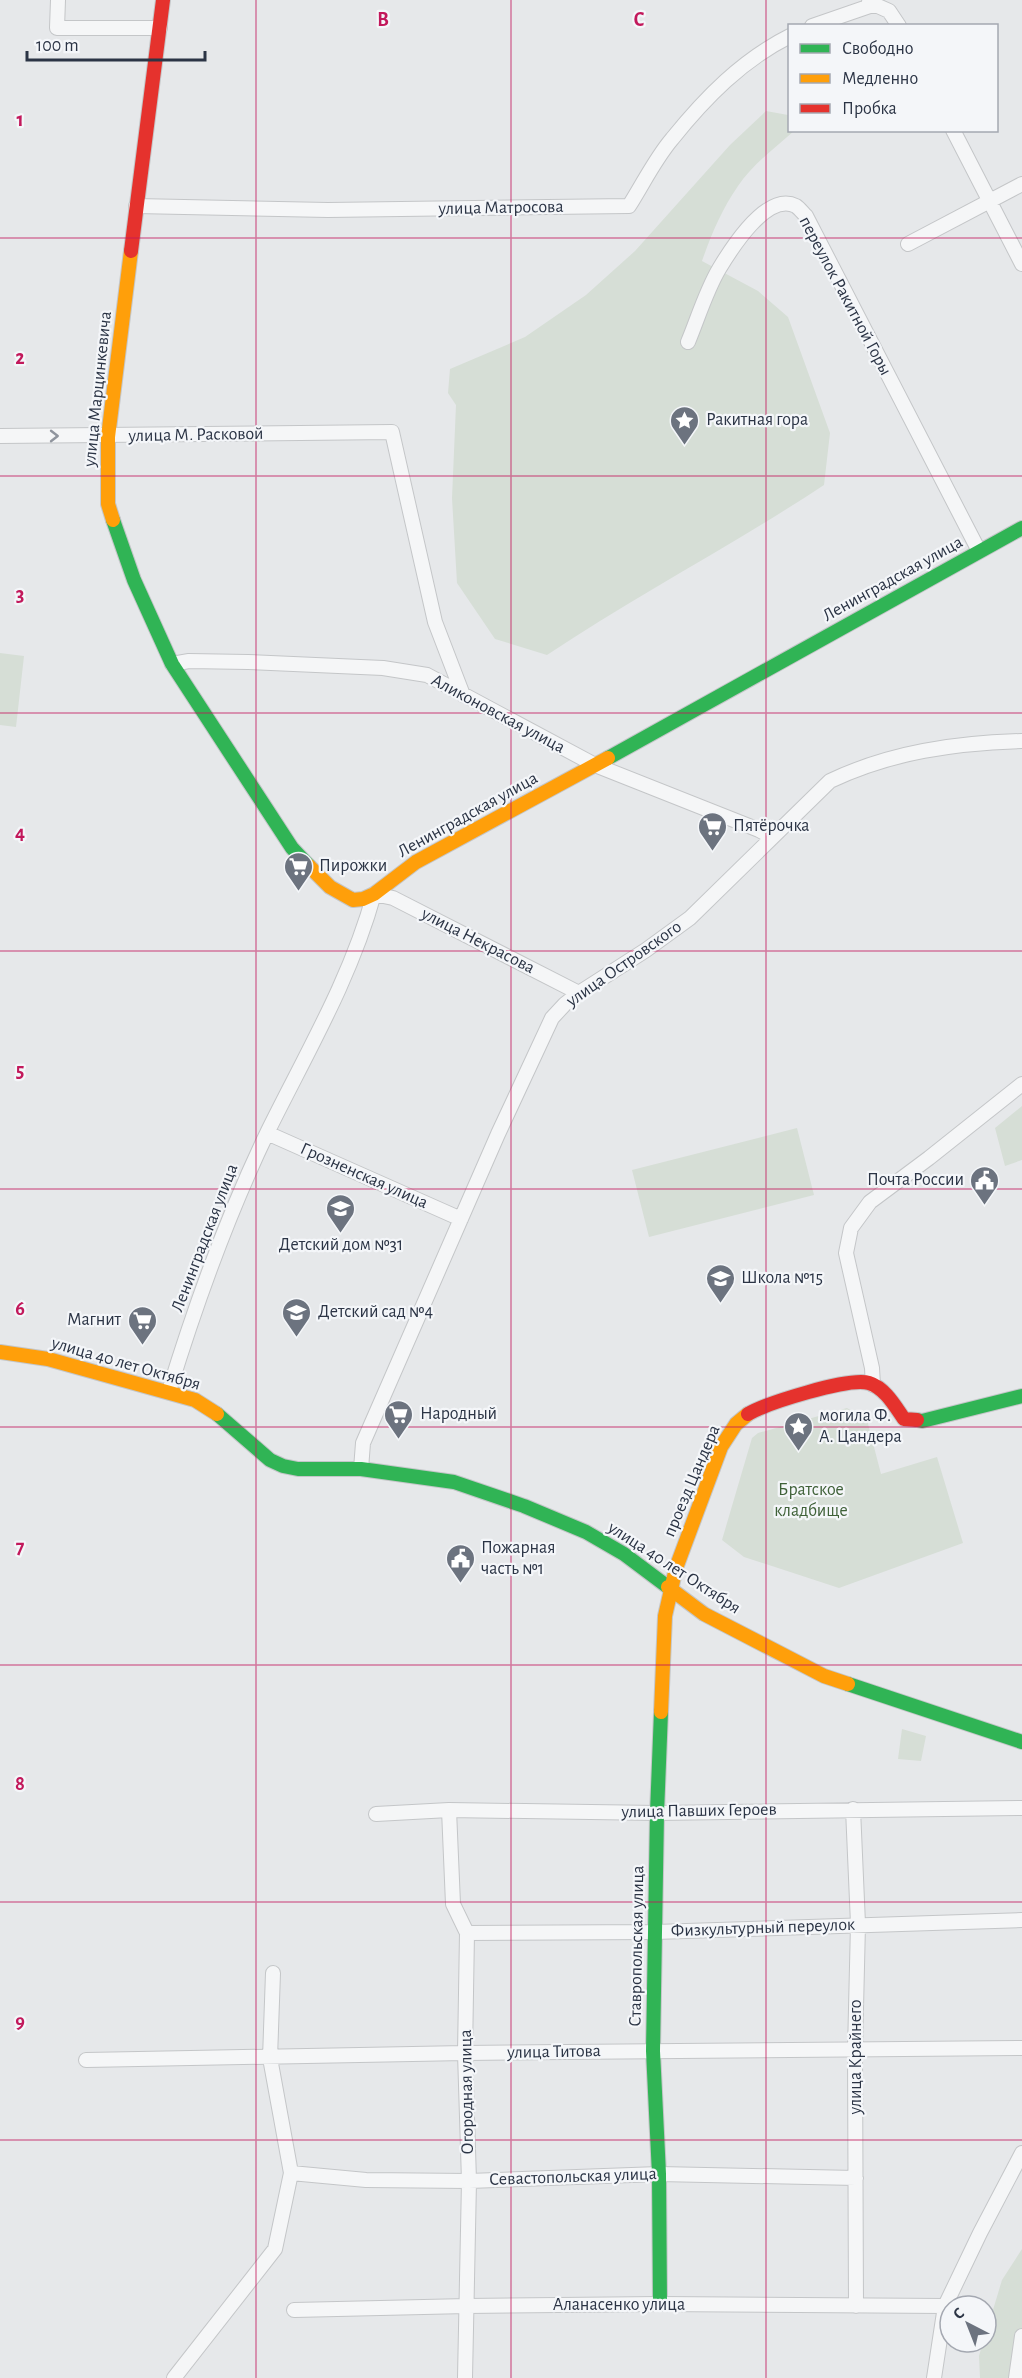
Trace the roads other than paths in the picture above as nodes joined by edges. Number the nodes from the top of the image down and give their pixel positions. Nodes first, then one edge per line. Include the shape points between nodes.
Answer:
1 (58, 0) edge
2 (163, 0) edge
3 (869, 2) edge
4 (817, 24) edge
5 (898, 24) edge
6 (160, 28) junction
7 (788, 37) edge
8 (954, 132) edge
9 (1022, 184) edge
10 (990, 202) junction
11 (136, 207) junction
12 (908, 244) dead end
13 (1022, 264) edge
14 (688, 342) dead end
15 (0, 436) edge
16 (108, 437) junction
17 (1022, 528) edge
18 (979, 551) junction
19 (172, 664) junction
20 (463, 695) junction
21 (1022, 741) edge
22 (595, 765) junction
23 (772, 837) junction
24 (374, 894) junction
25 (579, 993) junction
26 (1022, 1084) edge
27 (267, 1133) junction
28 (461, 1219) junction
29 (0, 1352) edge
30 (873, 1384) junction
31 (169, 1391) junction
32 (1022, 1396) edge
33 (361, 1469) junction
34 (669, 1589) junction
35 (1022, 1742) edge
36 (1022, 1808) edge
37 (853, 1809) junction
38 (449, 1810) junction
39 (657, 1813) junction
40 (376, 1814) dead end
41 (1022, 1920) edge
42 (858, 1924) junction
43 (655, 1932) junction
44 (467, 1933) junction
45 (273, 1973) dead end
46 (1022, 2048) edge
47 (653, 2051) junction
48 (855, 2051) junction
49 (465, 2053) junction
50 (270, 2058) junction
51 (86, 2060) dead end
52 (1022, 2153) edge
53 (291, 2173) junction
54 (659, 2174) junction
55 (856, 2178) junction
56 (469, 2181) junction
57 (951, 2294) edge
58 (660, 2304) junction
59 (467, 2306) junction
60 (856, 2306) junction
61 (938, 2306) edge
62 (294, 2310) dead end
63 (1022, 2336) edge
64 (938, 2352) edge
65 (174, 2378) edge
66 (465, 2378) edge
67 (934, 2378) edge
68 (1016, 2378) edge

1 - 6 street via 57,28
2 - 6 street, улица Марцинкевича
3 - 4 street
3 - 5 street via 889,11
6 - 11 street, улица Марцинкевича
7 - 11 street, улица Матросова via 729,76 670,141 629,206 328,210
8 - 10 street
9 - 10 street
10 - 12 street
10 - 13 street
11 - 16 street, улица Марцинкевича
14 - 18 street, переулок Ракитной Горы via 719,270 750,226 772,206 796,206 806,216
15 -> 16 street, улица М. Расковой
16 - 19 street, улица Марцинкевича via 108,504 134,580
16 - 20 street, улица М. Расковой via 392,432 435,622
17 - 18 street, Ленинградская улица
18 - 22 street, Ленинградская улица
19 - 20 street, Аликоновская улица via 248,662 383,668 427,675
19 - 24 street, улица Марцинкевича via 292,848 342,895 353,900
20 - 22 street, Аликоновская улица
21 - 23 street, улица Островского via 941,746 858,768 830,781
22 - 23 street, Аликоновская улица
22 - 24 street, Ленинградская улица via 416,862
23 - 25 street, улица Островского via 690,918
24 - 25 street, улица Некрасова via 393,897
24 - 27 street, Ленинградская улица via 366,925 338,992
25 - 28 street, улица Островского via 552,1018
26 - 30 street via 870,1203 851,1228 846,1253
27 - 28 street, Грозненская улица
27 - 31 street, Ленинградская улица via 235,1206
28 - 33 street, улица Островского via 363,1443
29 - 31 street, улица 40 лет Октября via 48,1359
30 - 32 street via 904,1419 922,1421
30 - 34 street, проезд Цандера via 844,1384 774,1404 750,1413 736,1424 716,1461
31 - 33 street, улица 40 лет Октября via 213,1411 282,1466
33 - 34 street, улица 40 лет Октября via 453,1482 524,1506 586,1532 624,1554
34 - 35 street, улица 40 лет Октября via 704,1614 824,1676
34 - 39 street, Ставропольская улица via 664,1616
36 - 37 street, улица Павших Героев
37 - 39 street, улица Павших Героев
37 - 42 street, улица Крайнего
38 - 39 street, улица Павших Героев
38 - 40 street, улица Павших Героев
38 - 44 street, Огородная улица via 453,1904
39 - 43 street, Ставропольская улица
41 - 42 street, Физкультурный переулок
42 - 43 street, Физкультурный переулок
42 - 48 street, улица Крайнего
43 - 44 street, Физкультурный переулок
43 - 47 street, Ставропольская улица
44 - 49 street, Огородная улица
45 - 50 street
46 - 48 street, улица Титова
47 - 48 street, улица Титова
47 - 49 street, улица Титова
47 - 54 street, Ставропольская улица
48 - 55 street, улица Крайнего
49 - 50 street, улица Титова
49 - 56 street, Огородная улица
50 - 51 street, улица Титова
50 - 53 street
52 - 57 street
53 - 56 street, Севастопольская улица via 366,2180
53 - 65 street via 275,2249
54 - 55 street, Севастопольская улица
54 - 56 street, Севастопольская улица
54 - 58 street, Ставропольская улица
55 - 60 street, улица Крайнего
56 - 59 street, Огородная улица
58 - 59 street, Аланасенко улица
58 - 60 street, Аланасенко улица
59 - 62 street, Аланасенко улица
59 - 66 street, Огородная улица
60 - 61 street, Аланасенко улица
63 - 68 street
64 - 67 street

